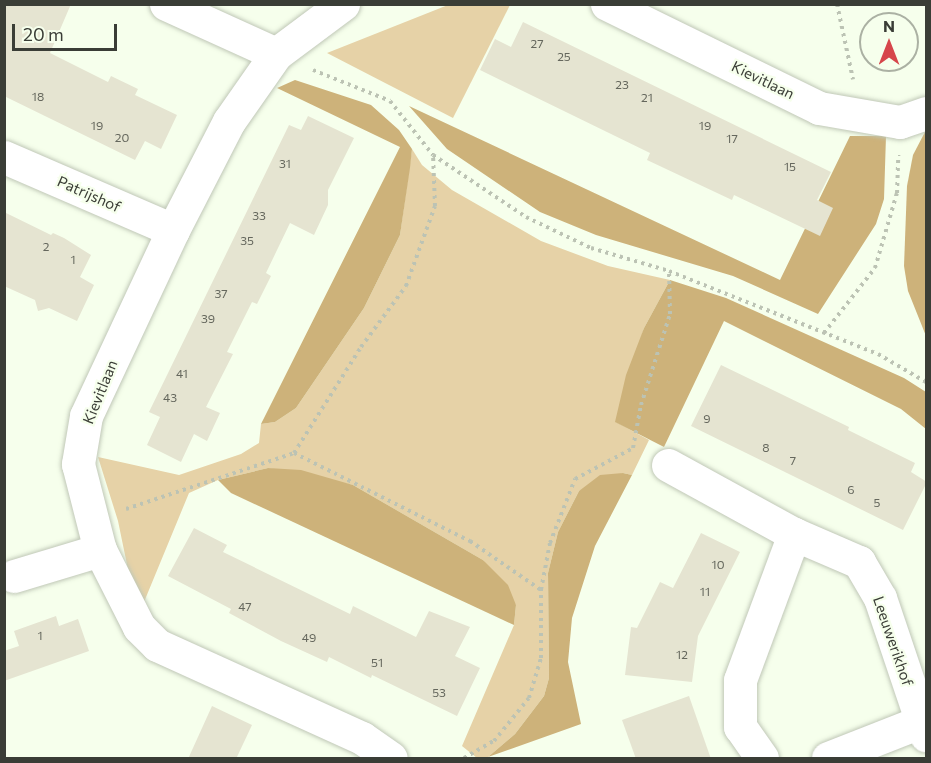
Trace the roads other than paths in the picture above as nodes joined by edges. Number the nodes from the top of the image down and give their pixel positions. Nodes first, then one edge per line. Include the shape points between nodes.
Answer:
1 (166, 4) edge
2 (343, 4) edge
3 (607, 4) edge
4 (276, 54) junction
5 (913, 118) edge
6 (4, 157) edge
7 (173, 230) junction
8 (668, 465) dead end
9 (794, 534) junction
10 (95, 535) junction
11 (8, 570) edge
12 (923, 729) edge
13 (391, 759) edge
14 (762, 759) edge
15 (828, 759) edge

1 - 4 street
2 - 4 street, Kievitlaan
3 - 5 street, Kievitlaan via 819,108
4 - 7 street, Kievitlaan via 229,121
6 - 7 street, Patrijshof
7 - 10 street, Kievitlaan via 86,416 78,464
8 - 9 street, Leeuwerikhof
9 - 12 street, Leeuwerikhof via 859,562 880,598
9 - 14 street via 740,680 740,727
10 - 11 street
10 - 13 street, Kievitlaan via 139,627 158,645 362,738
12 - 15 street, Leeuwerikhof

